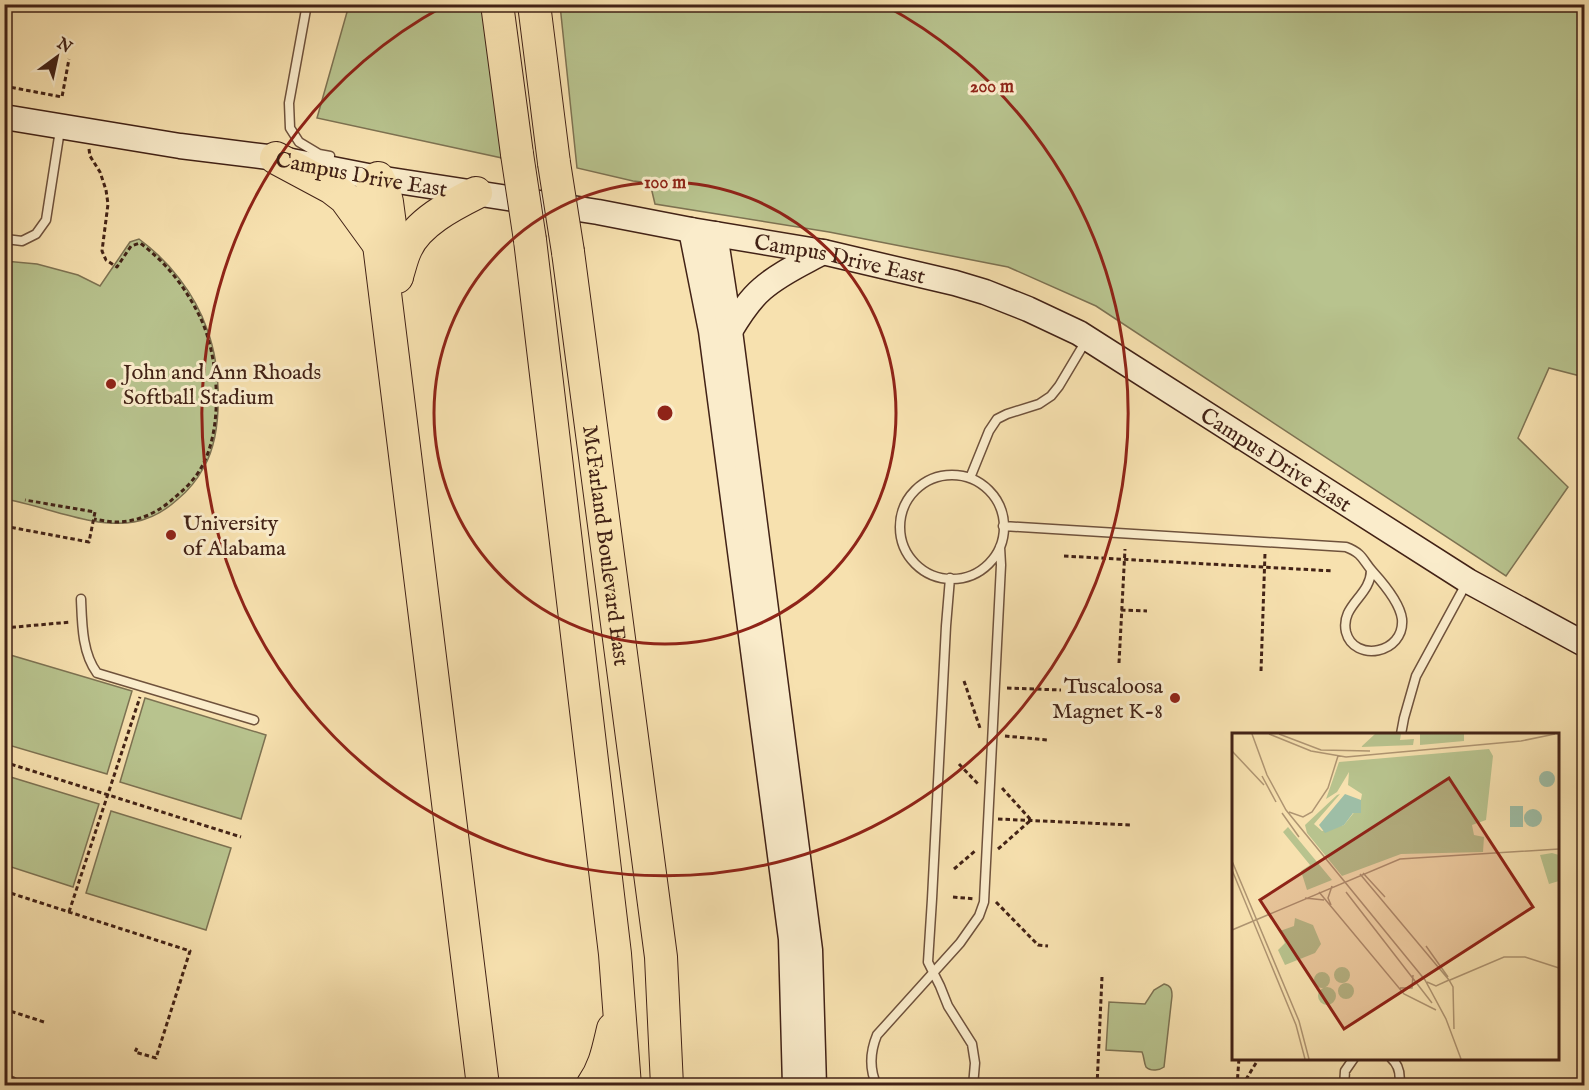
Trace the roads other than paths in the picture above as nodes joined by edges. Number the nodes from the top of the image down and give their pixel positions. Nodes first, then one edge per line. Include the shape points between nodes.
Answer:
1 (307, 4) edge
2 (534, 9) edge
3 (499, 15) edge
4 (4, 117) edge
5 (60, 126) junction
6 (276, 158) junction
7 (340, 159) dead end
8 (369, 171) junction
9 (476, 193) junction
10 (691, 230) junction
11 (715, 234) junction
12 (6, 239) dead end
13 (379, 244) junction
14 (824, 252) junction
15 (397, 277) junction
16 (730, 331) junction
17 (1087, 339) junction
18 (970, 478) junction
19 (1003, 526) junction
20 (999, 547) junction
21 (1371, 570) junction
22 (950, 578) junction
23 (1468, 581) junction
24 (81, 599) dead end
25 (1584, 644) edge
26 (254, 720) dead end
27 (1401, 733) edge
28 (933, 974) junction
29 (619, 1002) junction
30 (1353, 1060) edge
31 (1392, 1060) edge
32 (4, 1083) edge
33 (11, 1086) edge
34 (483, 1086) edge
35 (501, 1086) edge
36 (592, 1086) edge
37 (625, 1086) edge
38 (667, 1086) edge
39 (795, 1086) edge
40 (814, 1086) edge
41 (877, 1086) edge
42 (973, 1086) edge
43 (1344, 1086) edge
44 (1399, 1086) edge

1 - 7 lane via 289,103 291,128 299,142 319,154
2 - 38 highway, McFarland Boulevard East, bridge via 661,957
3 - 29 highway, McFarland Boulevard East, bridge via 530,240
4 - 5 street, Campus Drive East
5 - 6 street, Campus Drive East
5 - 12 lane via 46,220 36,234 22,241
6 - 8 street, Campus Drive East
6 - 13 highway via 345,198
8 - 9 street, Campus Drive East
8 - 13 highway
8 - 15 highway via 384,190
9 - 10 street, Campus Drive East
9 - 15 highway via 449,206 421,228 406,248
10 - 11 street, Campus Drive East
10 - 39 street via 711,331 791,939
11 - 14 street, Campus Drive East
11 - 16 street
13 - 34 highway
14 - 16 street via 760,289
14 - 17 street, Campus Drive East via 986,292
15 - 35 highway via 493,1067
16 - 40 street via 810,950
17 - 18 lane via 1051,396 997,419
17 - 23 street, Campus Drive East
18 - 19 lane via 995,499
18 - 22 lane via 935,477 908,498 901,514 900,532 915,563 929,573
19 - 20 lane
19 - 21 lane via 1347,548 1356,551
20 - 22 lane via 978,572
20 - 28 lane via 984,902 960,943
21 - 21 lane via 1366,588 1347,616 1346,631 1354,644 1374,651 1392,645 1402,618 1398,606
22 - 28 lane via 928,962
23 - 25 street, Campus Drive East
23 - 27 lane via 1416,676
24 - 26 lane via 83,635 90,664 97,673
28 - 41 lane via 877,1035 871,1054
28 - 42 lane via 972,1044
29 - 36 highway via 607,1055
29 - 37 highway, McFarland Boulevard East
30 - 43 lane via 1345,1071
31 - 44 lane via 1400,1074
32 - 33 street

